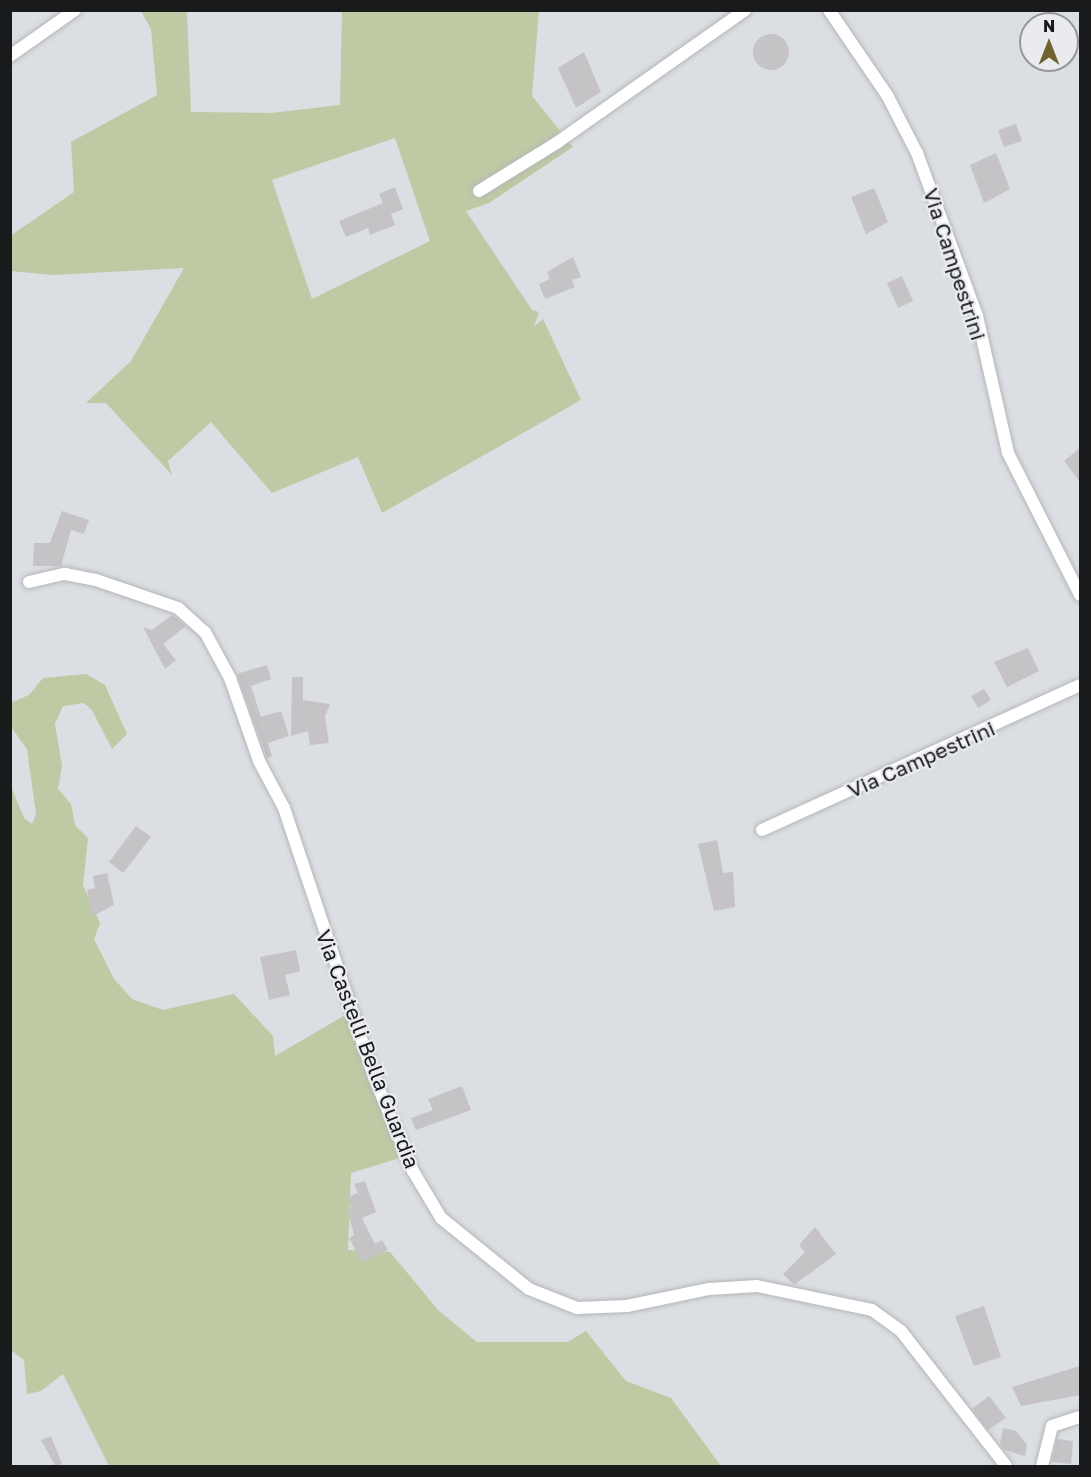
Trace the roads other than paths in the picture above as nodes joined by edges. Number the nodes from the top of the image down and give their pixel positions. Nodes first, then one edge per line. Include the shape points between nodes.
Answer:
1 (75, 10) edge
2 (745, 10) edge
3 (829, 10) edge
4 (10, 56) edge
5 (478, 191) dead end
6 (30, 582) dead end
7 (1080, 595) edge
8 (1080, 685) edge
9 (762, 830) dead end
10 (1080, 1417) edge
11 (1006, 1467) edge
12 (1042, 1467) edge

1 - 4 street
2 - 5 street via 606,110
3 - 7 street, Via Campestrini via 887,95 917,153 976,316 1008,453
6 - 11 street, Via Castelli Bella Guardia via 65,574 96,580 178,608 205,632 230,678 259,761 284,808 386,1106 413,1171 441,1218 529,1289 577,1308 627,1306 709,1289 757,1286 872,1310 901,1331
8 - 9 street, Via Campestrini
10 - 12 street via 1052,1426

